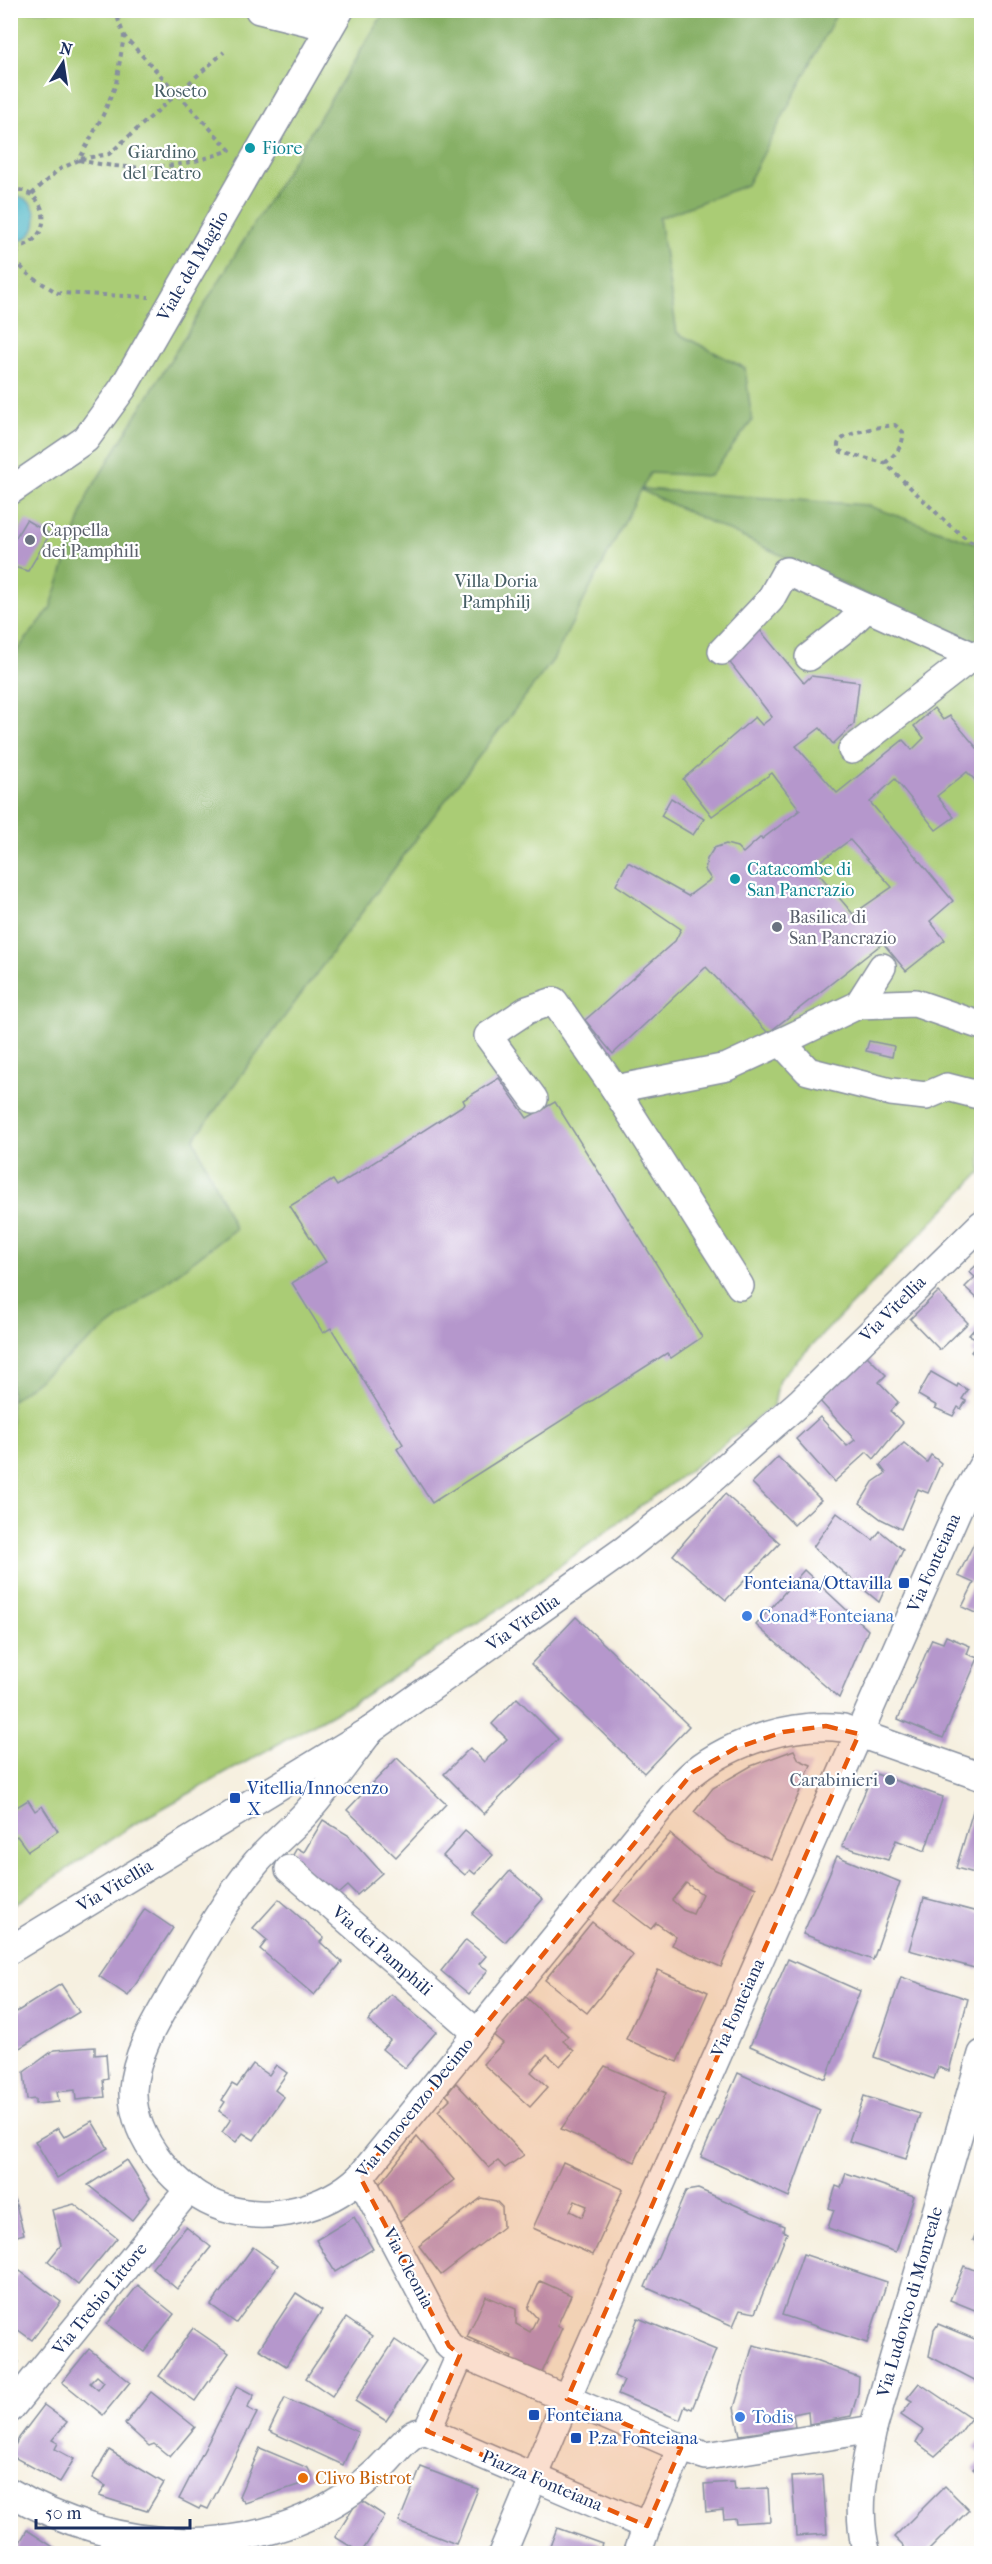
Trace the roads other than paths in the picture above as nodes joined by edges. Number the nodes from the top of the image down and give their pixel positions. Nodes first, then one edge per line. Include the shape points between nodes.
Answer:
1 (260, 10) edge
2 (334, 19) edge
3 (10, 491) edge
4 (867, 608) junction
5 (722, 651) dead end
6 (809, 657) dead end
7 (977, 658) edge
8 (852, 750) dead end
9 (882, 966) dead end
10 (858, 1005) junction
11 (981, 1026) edge
12 (781, 1042) junction
13 (611, 1083) junction
14 (981, 1096) edge
15 (534, 1099) dead end
16 (981, 1224) edge
17 (740, 1286) dead end
18 (981, 1466) edge
19 (371, 1730) junction
20 (859, 1734) junction
21 (981, 1777) edge
22 (289, 1869) dead end
23 (10, 1950) edge
24 (476, 2032) junction
25 (981, 2054) edge
26 (360, 2177) junction
27 (189, 2189) junction
28 (461, 2353) junction
29 (567, 2399) junction
30 (10, 2409) edge
31 (873, 2429) junction
32 (427, 2431) junction
33 (681, 2448) junction
34 (533, 2477) junction
35 (10, 2492) edge
36 (647, 2526) junction
37 (502, 2553) edge
38 (637, 2553) edge
39 (867, 2553) edge

1 - 2 street
2 - 3 street, Viale del Maglio via 123,388 86,439
4 - 5 street via 786,571 770,600
4 - 6 street
4 - 7 street
7 - 8 street
9 - 10 street
10 - 11 street via 915,1003
10 - 12 street
12 - 13 street via 728,1067 615,1089
12 - 14 street via 808,1071 891,1092 926,1096 947,1088
13 - 15 street via 554,1001 527,1010 488,1036
13 - 17 street
16 - 19 street, Via Vitellia via 801,1401 695,1494 614,1557
18 - 20 street, Via Fonteiana via 961,1502
19 - 23 street, Via Vitellia
19 - 27 street, Via Innocenzo Decimo via 313,1804 238,1887 167,2002 143,2050 133,2091 138,2121 155,2155
20 - 21 street, Via Innocenzo Decimo
20 - 24 street, Via Innocenzo Decimo via 826,1726 783,1732 736,1748 693,1772
20 - 29 street, Via Fonteiana
22 - 24 street, Via dei Pamphili
24 - 26 street, Via Innocenzo Decimo
25 - 31 street, Via Ludovico di Monreale
26 - 27 street, Via Innocenzo Decimo via 332,2198 283,2212 237,2211 214,2204
26 - 28 street, Via Cleonia via 449,2346
27 - 30 street, Via Trebio Littore
28 - 29 street
28 - 32 street
29 - 33 street
29 - 34 street, Via Fonteiana
31 - 33 street via 706,2456
31 - 39 street, Via Ludovico di Monreale via 861,2503
32 - 34 street, Piazza Fonteiana
32 - 35 street via 413,2434 384,2465 329,2505 287,2525 232,2538 170,2542 126,2537 67,2520
33 - 36 street
34 - 36 street, Piazza Fonteiana
34 - 37 street, Via Fonteiana
36 - 38 street

